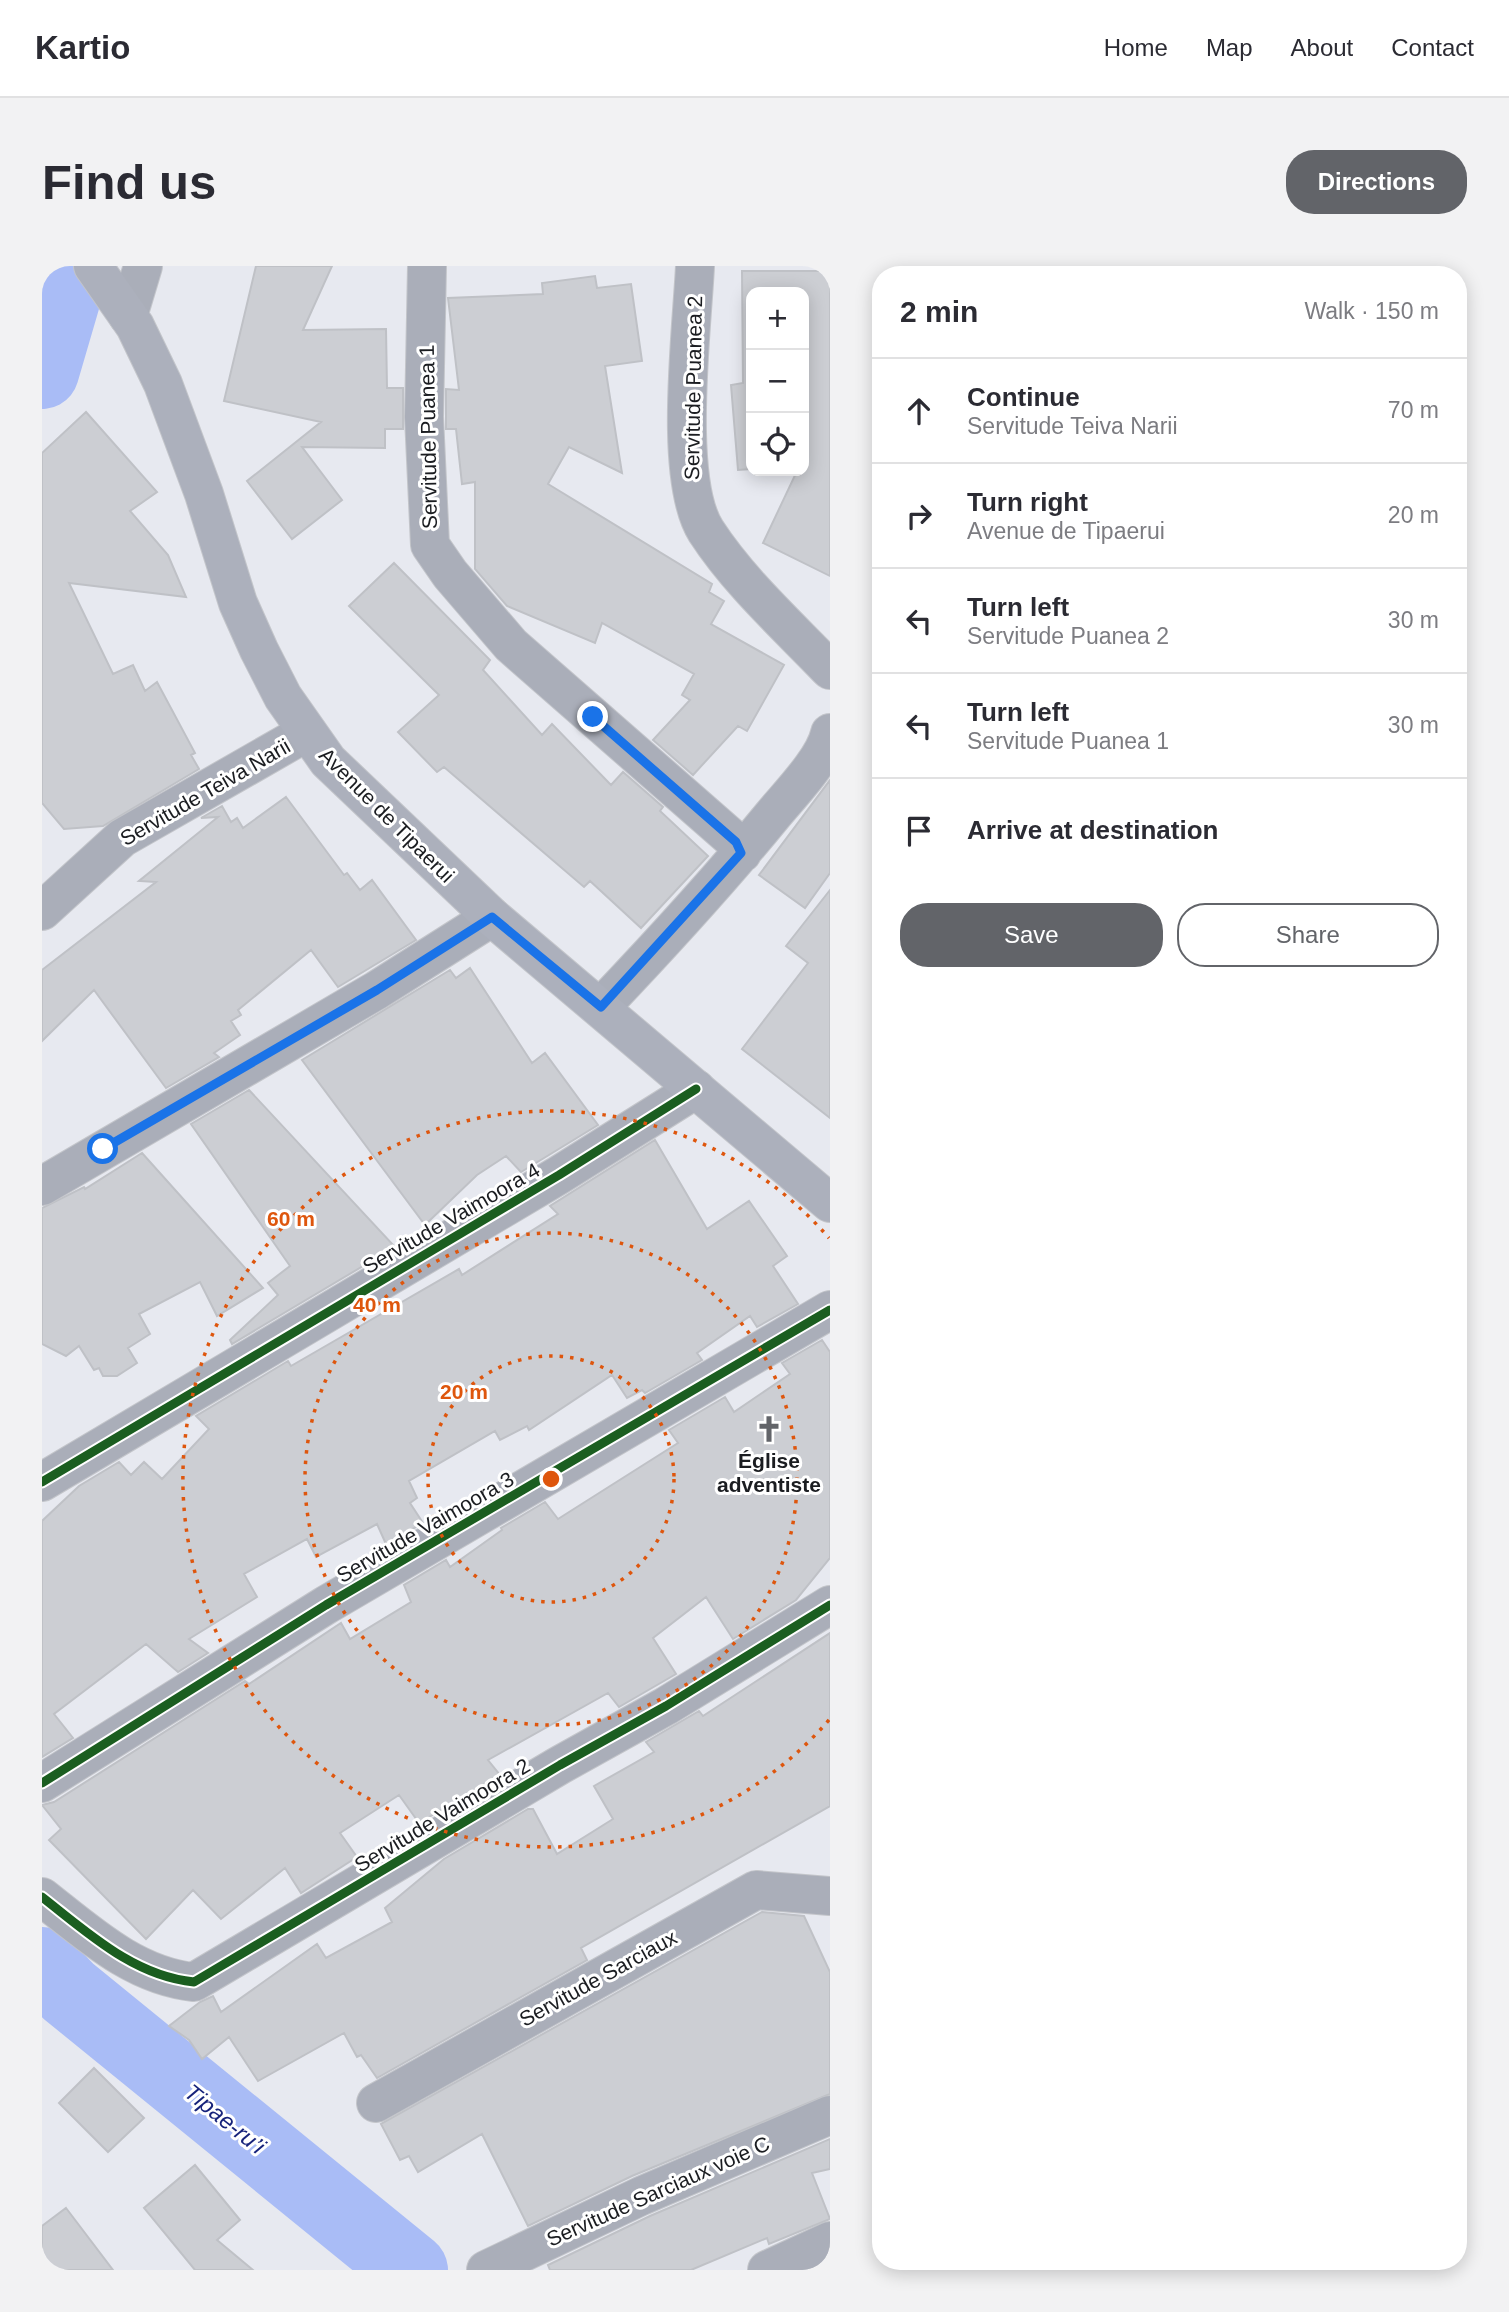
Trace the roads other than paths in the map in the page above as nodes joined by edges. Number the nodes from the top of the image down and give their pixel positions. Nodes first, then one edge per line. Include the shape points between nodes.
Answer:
1 (143, 266) edge
2 (427, 266) edge
3 (695, 266) edge
4 (98, 272) edge
5 (128, 316) junction
6 (830, 670) edge
7 (307, 732) junction
8 (825, 757) edge
9 (741, 853) junction
10 (42, 911) edge
11 (492, 917) junction
12 (601, 1007) junction
13 (696, 1089) junction
14 (42, 1186) edge
15 (830, 1203) edge
16 (830, 1310) edge
17 (42, 1482) edge
18 (830, 1605) edge
19 (42, 1783) edge
20 (830, 1896) edge
21 (56, 1908) edge
22 (376, 2103) dead end
23 (830, 2115) edge
24 (830, 2241) edge
25 (486, 2270) edge
26 (767, 2270) edge

1 - 5 street
2 - 9 street, Servitude Puanea 1 via 424,417 430,545 510,645 736,842
3 - 6 street, Servitude Puanea 2 via 688,431 692,497 705,529 763,601
4 - 5 main road, Avenue de Tipaerui
5 - 7 main road, Avenue de Tipaerui via 178,422 238,603 283,697
7 - 10 street, Servitude Teiva Narii via 122,838
7 - 11 main road, Avenue de Tipaerui via 328,761
8 - 9 street
9 - 12 street
11 - 12 main road, Avenue de Tipaerui
11 - 14 street via 377,990
12 - 13 main road, Avenue de Tipaerui
13 - 15 main road, Avenue de Tipaerui
13 - 17 street, Servitude Vaimoora 4
16 - 19 street, Servitude Vaimoora 3 via 326,1605
18 - 21 street, Servitude Vaimoora 2 via 194,1982 171,1980 114,1954
20 - 22 street, Servitude Sarciaux via 757,1890
23 - 25 street, Servitude Sarciaux voie C via 641,2196
24 - 26 street

